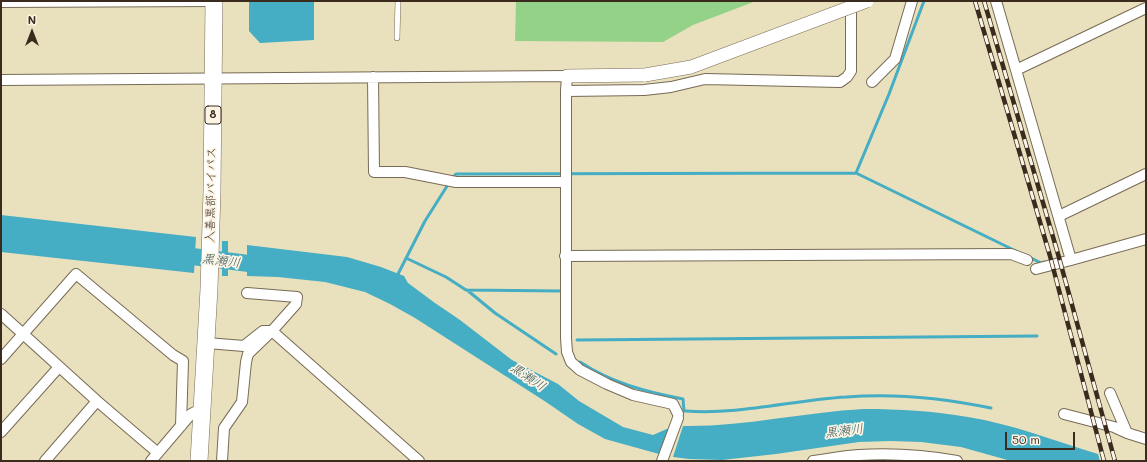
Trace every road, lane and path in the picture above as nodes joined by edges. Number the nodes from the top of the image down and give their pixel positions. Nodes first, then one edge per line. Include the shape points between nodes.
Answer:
1 (214, 1) edge
2 (398, 1) edge
3 (851, 1) edge
4 (867, 1) edge
5 (912, 1) edge
6 (996, 1) edge
7 (1, 2) edge
8 (1146, 8) edge
9 (397, 38) dead end
10 (1016, 70) junction
11 (567, 76) junction
12 (373, 77) junction
13 (213, 78) junction
14 (1, 80) edge
15 (872, 82) dead end
16 (566, 91) junction
17 (1146, 174) edge
18 (565, 182) junction
19 (1059, 216) junction
20 (1146, 239) edge
21 (565, 256) junction
22 (1026, 260) dead end
23 (1071, 260) junction
24 (1036, 269) dead end
25 (247, 293) dead end
26 (1, 314) edge
27 (272, 331) junction
28 (23, 334) junction
29 (207, 343) junction
30 (1, 359) edge
31 (59, 367) junction
32 (1110, 393) dead end
33 (97, 401) junction
34 (203, 408) junction
35 (1064, 414) dead end
36 (182, 426) junction
37 (1, 432) edge
38 (1127, 433) junction
39 (1146, 439) edge
40 (155, 457) edge
41 (928, 458) edge
42 (45, 461) edge
43 (199, 461) edge
44 (222, 461) edge
45 (419, 461) edge
46 (662, 461) edge
47 (813, 461) edge
48 (956, 461) edge

1 - 7 street
1 - 13 highway, 入善黒部バイパス / 8
2 - 9 lane
3 - 16 street via 851,71 840,82 705,79 644,90
4 - 11 street, bridge via 691,67 645,75
5 - 15 street via 895,59
6 - 10 street
8 - 10 street
10 - 19 street
11 - 12 street
11 - 16 street
12 - 13 street
12 - 18 street via 374,172 405,172 456,182
13 - 14 street
13 - 29 highway, 入善黒部バイパス / 8
16 - 18 street
17 - 19 street
18 - 21 street
19 - 23 street
20 - 23 street
21 - 22 street via 1011,254
21 - 46 street via 567,352 580,370 607,384 632,395 673,404 678,416
23 - 24 street
25 - 27 street via 297,297 296,304
26 - 28 street
27 - 29 street via 263,331 244,346
27 - 44 street via 248,354 242,402 224,428
27 - 45 street
28 - 30 street
28 - 31 street
28 - 36 street via 76,274 183,361
29 - 34 highway, 入善黒部バイパス / 8
31 - 33 street
31 - 37 street
32 - 38 street
33 - 40 street
33 - 42 street
34 - 36 street via 191,414
34 - 43 highway, 入善黒部バイパス / 8
35 - 38 street
36 - 40 street
38 - 39 street
41 - 47 street via 858,455
41 - 48 street

